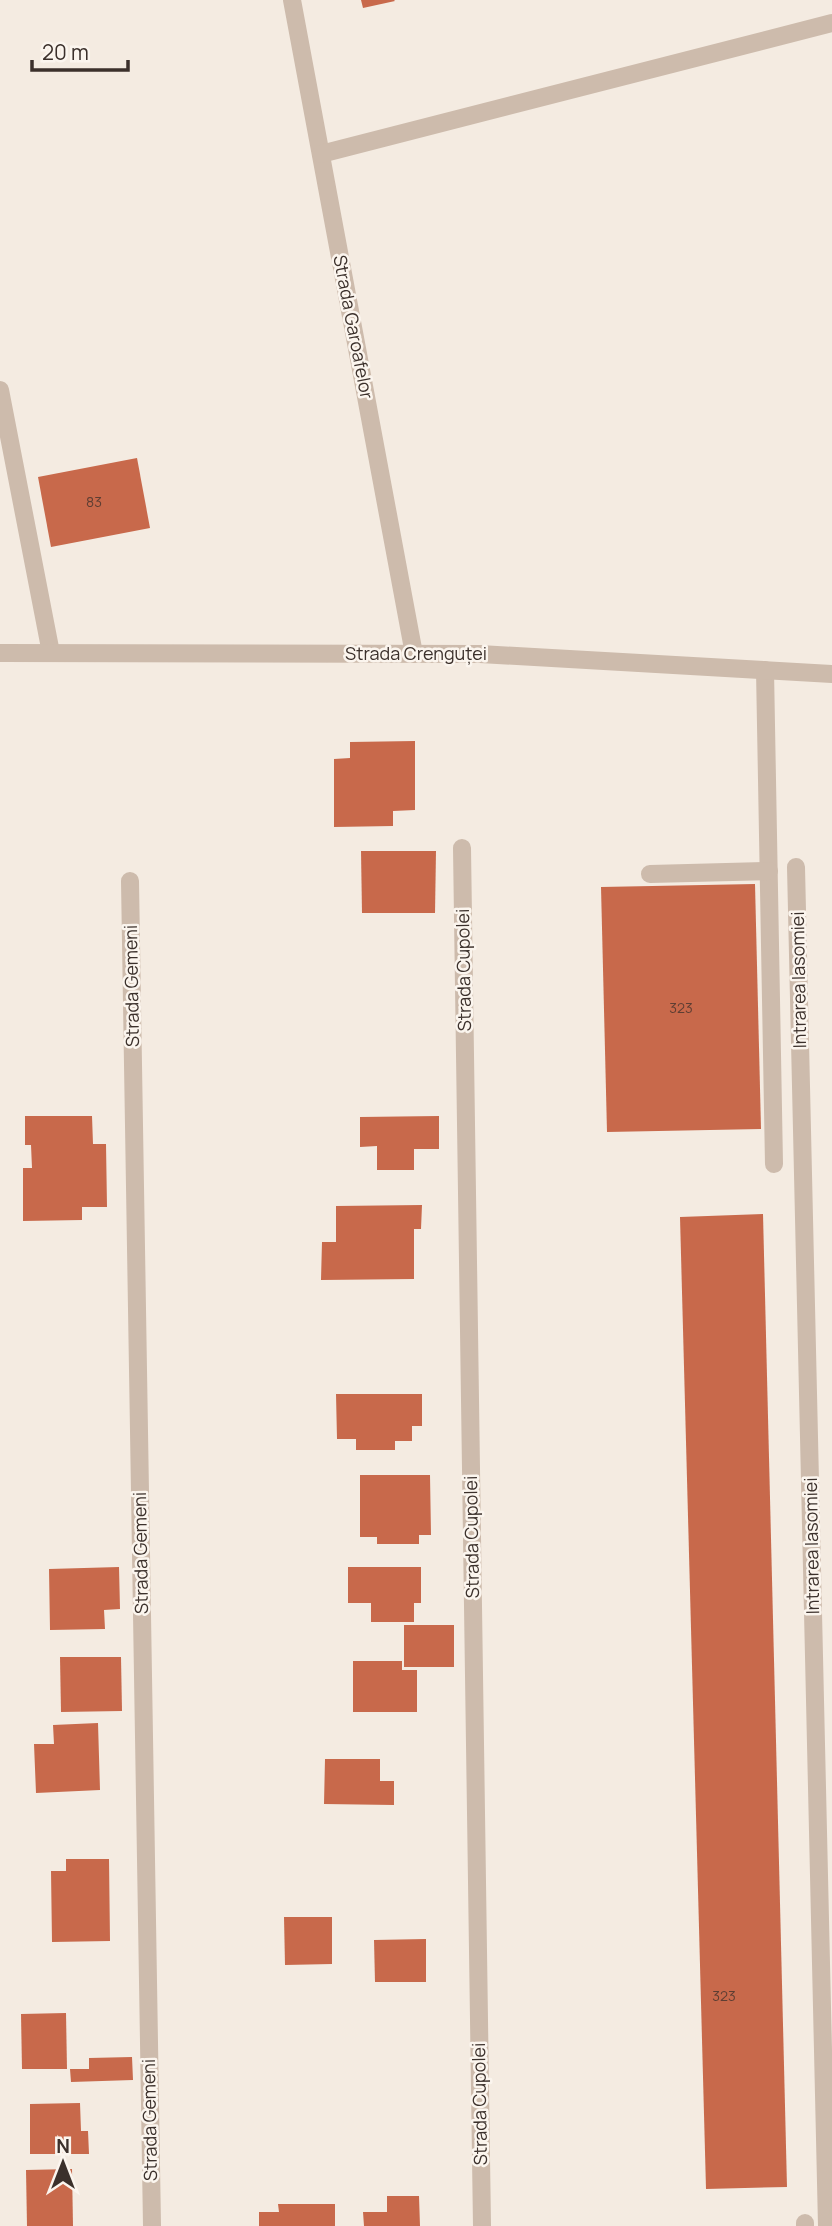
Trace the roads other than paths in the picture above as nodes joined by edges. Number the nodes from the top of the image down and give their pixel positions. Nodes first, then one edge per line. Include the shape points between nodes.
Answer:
1 (292, 0) edge
2 (832, 23) edge
3 (321, 154) junction
4 (0, 390) edge
5 (0, 653) edge
6 (51, 653) junction
7 (414, 654) junction
8 (765, 670) junction
9 (832, 674) edge
10 (462, 848) dead end
11 (796, 867) dead end
12 (769, 871) junction
13 (650, 874) dead end
14 (130, 881) dead end
15 (774, 1164) dead end
16 (152, 2226) edge
17 (482, 2226) edge
18 (827, 2226) edge

1 - 3 street, Strada Garoafelor
2 - 3 street
3 - 7 street, Strada Garoafelor
4 - 6 street
5 - 6 street, Strada Crenguței
6 - 7 street, Strada Crenguței
7 - 8 street, Strada Crenguței via 493,654
8 - 9 street, Strada Crenguței
8 - 12 street
10 - 17 street, Strada Cupolei
11 - 18 street, Intrarea Iasomiei
12 - 13 street
12 - 15 street
14 - 16 street, Strada Gemeni

